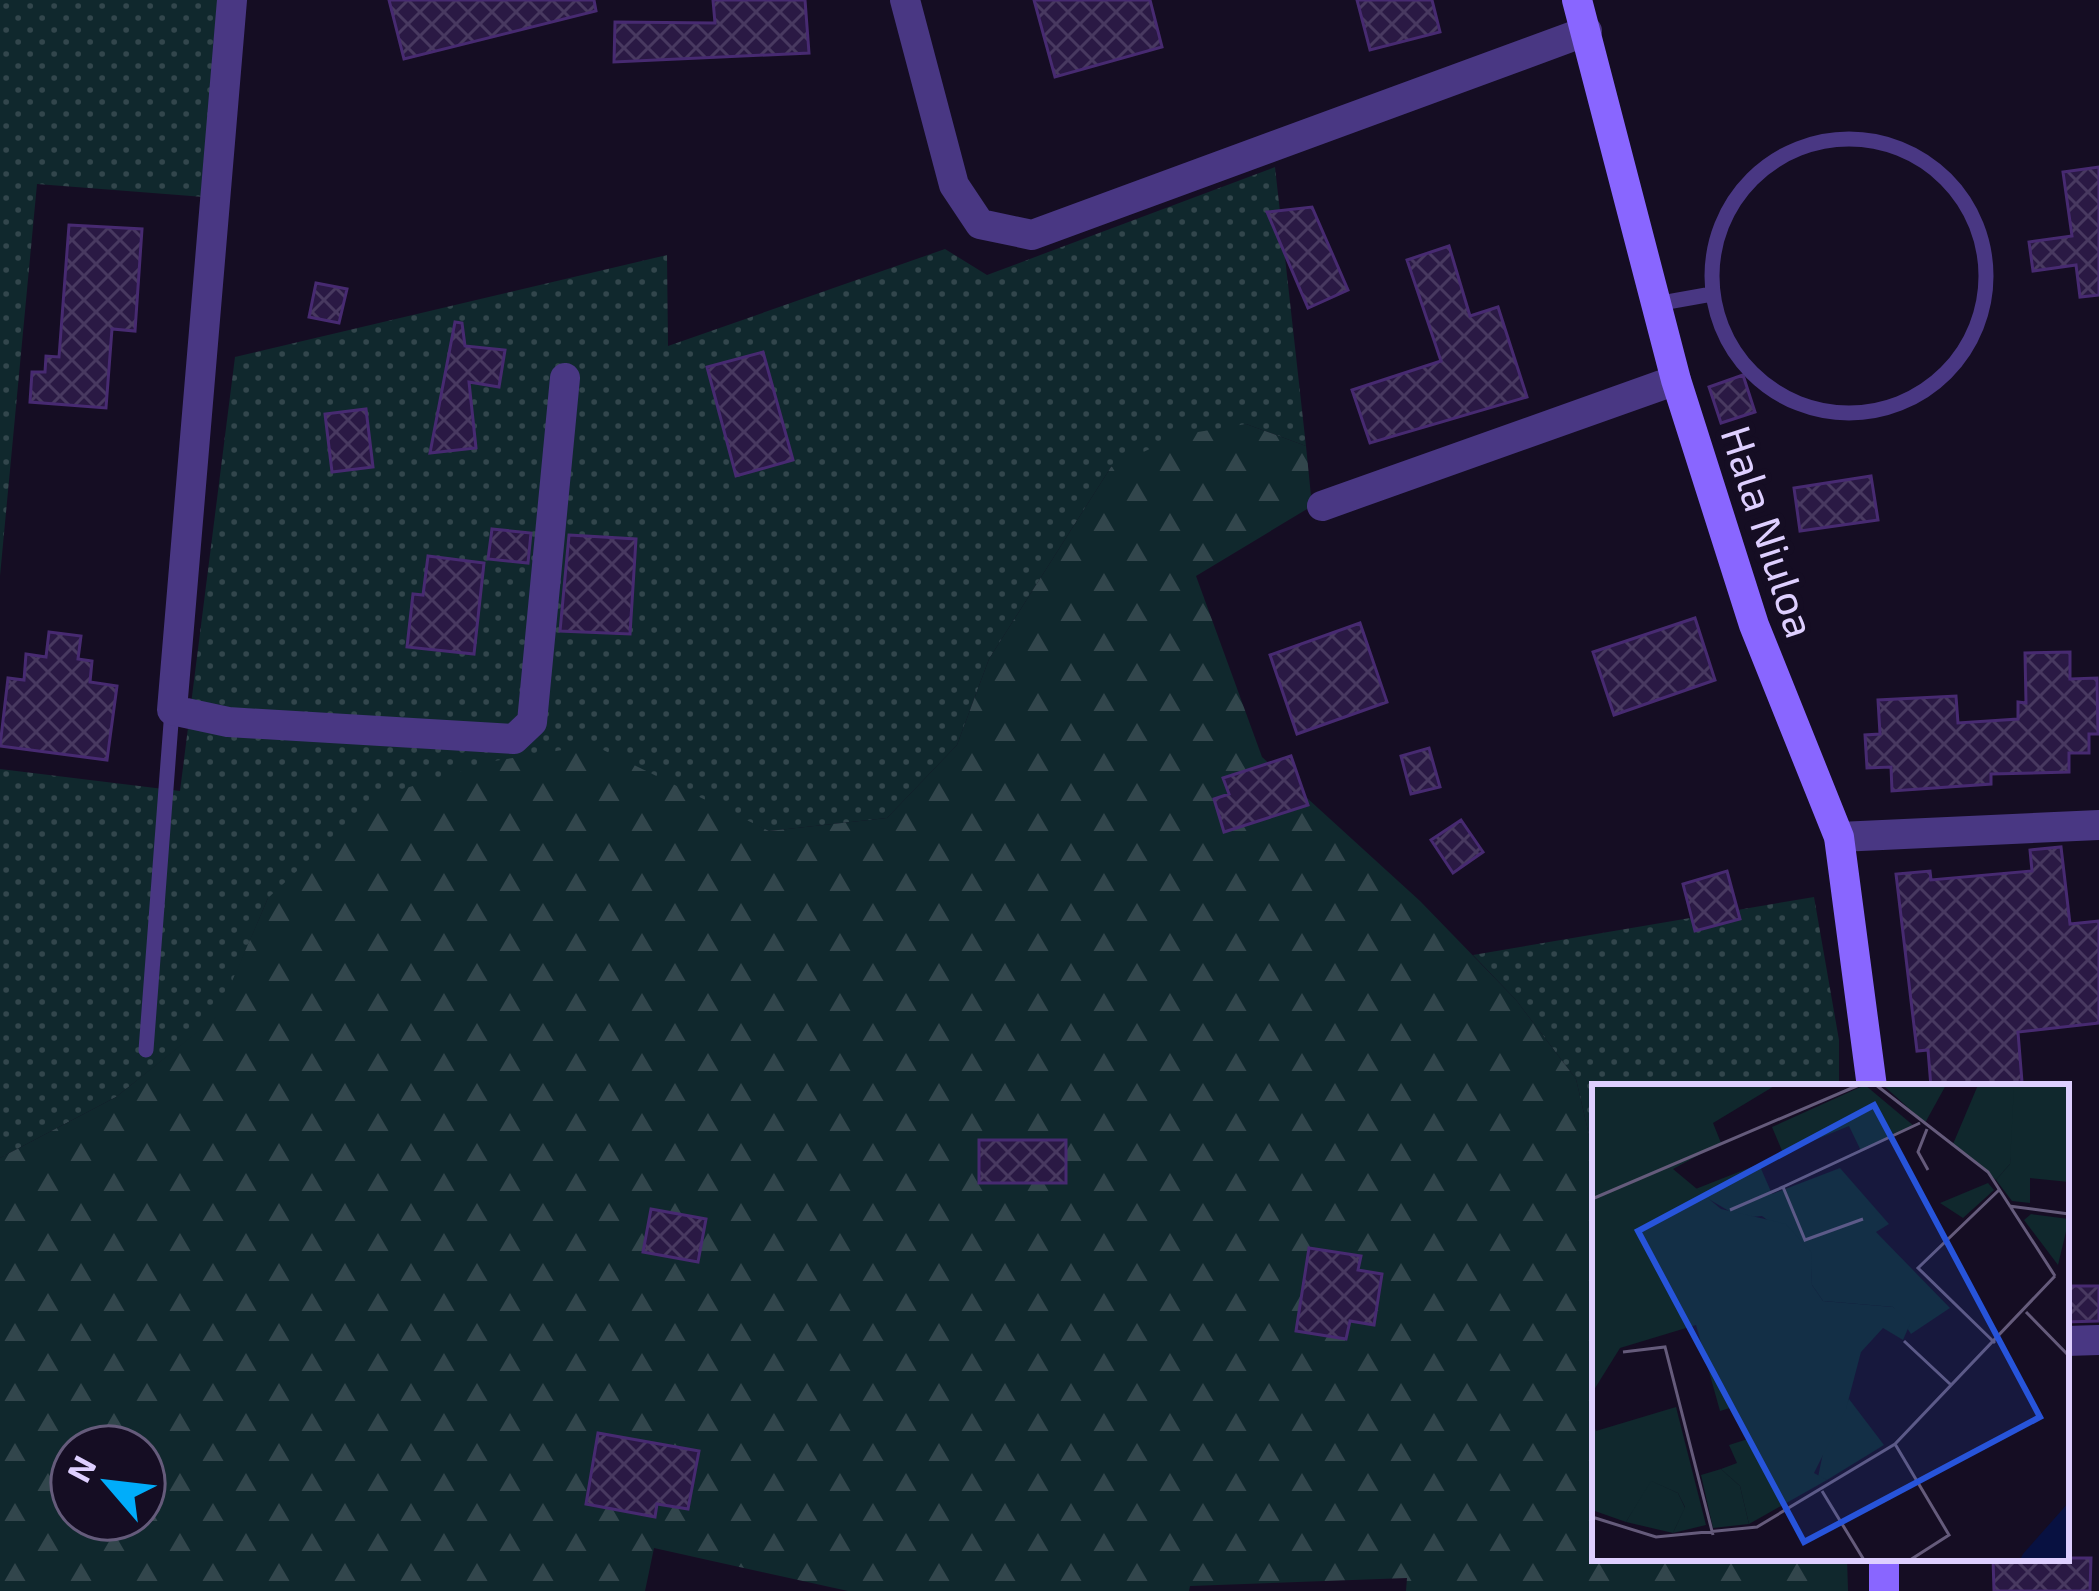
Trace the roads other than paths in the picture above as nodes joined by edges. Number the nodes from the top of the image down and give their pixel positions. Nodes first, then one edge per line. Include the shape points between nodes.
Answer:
1 (232, 0) edge
2 (905, 0) edge
3 (1577, 0) edge
4 (1587, 31) junction
5 (1712, 294) junction
6 (1653, 305) junction
7 (566, 378) dead end
8 (1676, 380) junction
9 (1322, 506) dead end
10 (172, 710) junction
11 (2099, 825) edge
12 (1839, 837) junction
13 (146, 1050) dead end
14 (1872, 1084) edge
15 (2099, 1340) edge
16 (2069, 1341) edge

1 - 10 street
2 - 4 street via 954,185 980,224 1032,235
3 - 4 street, Hala Niuloa
4 - 6 street, Hala Niuloa
5 - 5 lane via 1730,349 1770,391 1823,413 1881,412 1933,387 1971,343 1987,288 1980,230 1951,181 1904,148 1846,137 1790,151 1744,186 1717,237
5 - 6 lane
6 - 8 street, Hala Niuloa
7 - 10 street via 532,722 514,739 228,722
8 - 9 street
8 - 12 street, Hala Niuloa via 1754,625
10 - 13 lane
11 - 12 street
12 - 14 street, Hala Niuloa
15 - 16 street

